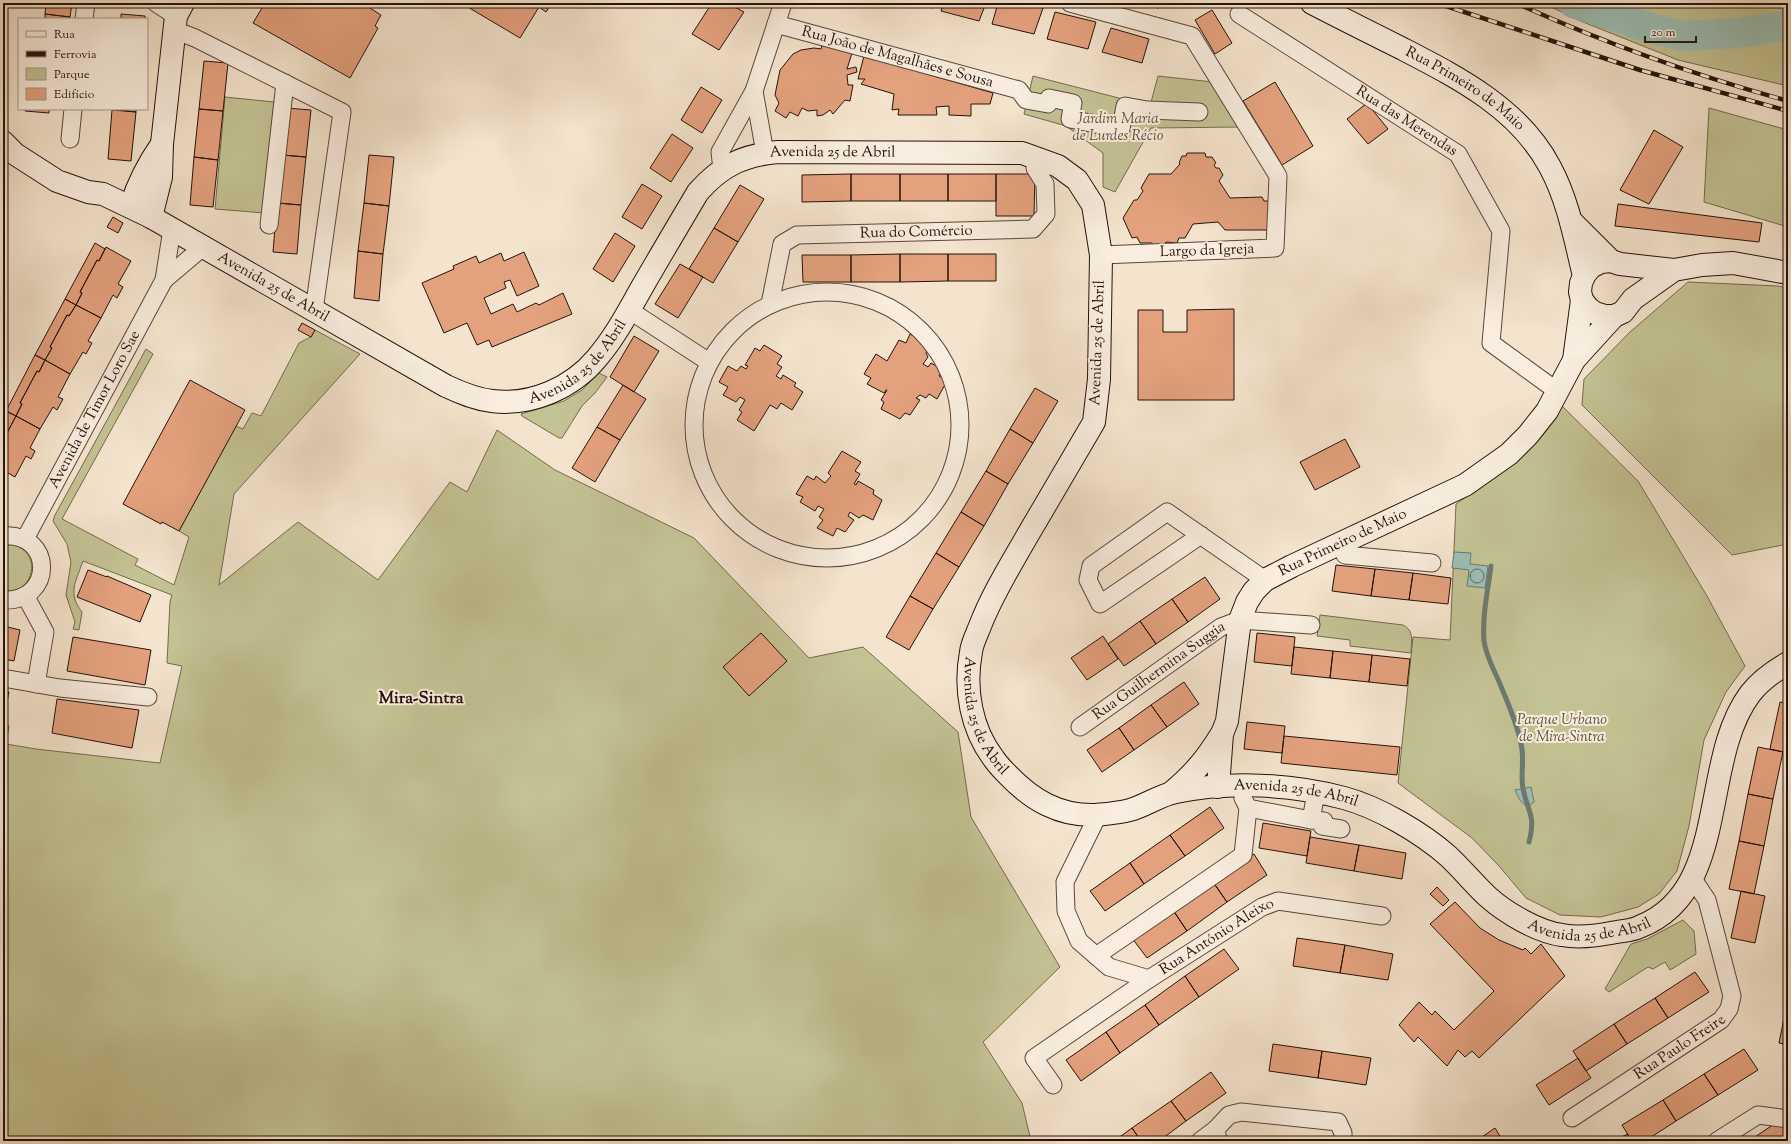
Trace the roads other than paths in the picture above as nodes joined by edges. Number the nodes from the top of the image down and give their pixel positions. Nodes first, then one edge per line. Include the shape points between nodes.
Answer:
1 (86, 3) edge
2 (156, 3) edge
3 (783, 3) edge
4 (1070, 3) edge
5 (1312, 3) edge
6 (1239, 14) dead end
7 (178, 16) edge
8 (84, 18) edge
9 (776, 24) junction
10 (285, 83) junction
11 (754, 91) junction
12 (73, 110) edge
13 (1198, 112) dead end
14 (70, 139) dead end
15 (3, 142) edge
16 (162, 144) junction
17 (765, 153) junction
18 (1036, 156) junction
19 (146, 168) junction
20 (722, 170) junction
21 (103, 194) junction
22 (130, 206) junction
23 (151, 217) junction
24 (1571, 221) junction
25 (269, 225) dead end
26 (172, 229) junction
27 (204, 247) junction
28 (1101, 255) junction
29 (1616, 263) junction
30 (1674, 270) junction
31 (1788, 272) edge
32 (1584, 276) junction
33 (164, 280) junction
34 (1633, 299) junction
35 (1582, 300) junction
36 (770, 304) junction
37 (314, 310) junction
38 (629, 310) junction
39 (1614, 316) junction
40 (1574, 360) junction
41 (709, 362) junction
42 (1557, 391) junction
43 (1201, 535) junction
44 (3, 536) edge
45 (25, 539) junction
46 (1345, 555) dead end
47 (1432, 562) dead end
48 (1265, 580) junction
49 (26, 597) junction
50 (3, 600) edge
51 (1240, 620) junction
52 (1311, 625) dead end
53 (1788, 663) edge
54 (3, 678) edge
55 (36, 684) junction
56 (148, 697) dead end
57 (1080, 727) dead end
58 (1222, 734) junction
59 (1227, 786) junction
60 (1171, 793) junction
61 (1316, 793) junction
62 (1248, 808) junction
63 (1098, 815) junction
64 (1312, 820) junction
65 (1340, 829) dead end
66 (1692, 879) junction
67 (1382, 916) dead end
68 (1096, 956) junction
69 (1149, 979) junction
70 (1053, 1085) dead end
71 (1572, 1118) dead end
72 (1788, 1119) edge
73 (1217, 1135) edge
74 (1200, 1141) edge
75 (1343, 1141) edge
76 (1718, 1141) edge

1 - 8 street
2 - 7 street
3 - 9 street
4 - 28 street, Largo da Igreja via 1192,36 1278,176 1275,248
5 - 24 street, Rua Primeiro de Maio via 1454,76 1490,99 1533,142 1550,166
6 - 42 street, Rua das Merendas via 1458,154 1501,232 1491,343
7 - 10 street via 195,38
7 - 16 street
9 - 11 street
9 - 13 street, Rua João de Magalhães e Sousa via 1019,90 1026,100 1048,104 1049,98 1073,103 1070,119 1121,128 1125,106 1147,110
10 - 25 street
10 - 37 street via 342,112
11 - 17 street
11 - 20 street via 720,152
12 - 14 street
15 - 21 street, Avenida 25 de Abril via 15,154 56,181 88,192
16 - 19 street
16 - 23 street via 161,176
17 - 18 street, Avenida 25 de Abril via 1022,152
17 - 20 street, Avenida 25 de Abril via 744,157
18 - 28 street, Avenida 25 de Abril via 1058,166 1077,180 1093,206
18 - 36 street, Rua do Comércio via 1035,168 1046,184 1046,214 1034,229 797,235 782,244
19 - 21 street via 134,178
19 - 22 street
20 - 38 street, Avenida 25 de Abril via 710,178 698,192
21 - 22 street, Avenida 25 de Abril
22 - 23 street, Avenida 25 de Abril
23 - 26 street, Avenida 25 de Abril
24 - 29 street, Rua Primeiro de Maio
24 - 32 street, Rua Primeiro de Maio
26 - 27 street, Avenida 25 de Abril
26 - 33 street, Avenida de Timor Loro Sae
27 - 33 street, Avenida de Timor Loro Sae
27 - 37 street, Avenida 25 de Abril
28 - 63 street, Avenida 25 de Abril via 1098,379 1094,422 986,610 971,649 968,679 973,721 993,759 1024,791 1054,807 1072,814
29 - 30 street
29 - 32 street via 1602,262 1591,267
29 - 34 street via 1628,270 1634,281
30 - 31 street via 1733,263
30 - 34 street
32 - 35 street via 1580,292
33 - 45 street, Avenida de Timor Loro Sae
34 - 39 street via 1623,312
35 - 39 street via 1595,313
35 - 40 street, Rua Primeiro de Maio
36 - 41 street via 735,328
36 - 41 street via 808,292 848,292 886,304 918,327 943,358 957,393 961,422 958,451 945,487 923,517 894,540 851,556 805,557 762,542 727,514 708,488 697,458 693,426 696,394
37 - 38 street, Avenida 25 de Abril via 446,386 470,397 511,402 547,394 581,374 596,359
38 - 41 street
39 - 40 street, Rua Primeiro de Maio
40 - 42 street, Rua Primeiro de Maio
42 - 48 street, Rua Primeiro de Maio via 1547,411 1528,435 1509,454 1465,485 1338,543
43 - 43 street via 1168,512 1091,566 1088,580 1100,604
43 - 48 street
44 - 45 street
45 - 49 street via 39,553 42,563 39,582
46 - 47 street
48 - 51 street, Rua Primeiro de Maio via 1247,602
49 - 50 street via 14,601
49 - 55 street via 44,632
51 - 52 street
51 - 57 street, Rua Guilhermina Suggia via 1221,627
51 - 58 street, Rua Primeiro de Maio via 1227,721
53 - 66 street, Avenida 25 de Abril via 1773,672 1751,693 1738,715 1730,735 1704,846
54 - 55 street
55 - 56 street
58 - 59 street, Rua Primeiro de Maio
58 - 60 street via 1192,776
59 - 60 street, Avenida 25 de Abril
59 - 61 street, Avenida 25 de Abril via 1272,786
59 - 62 street
60 - 63 street, Avenida 25 de Abril via 1130,810
61 - 64 street
61 - 66 street, Avenida 25 de Abril via 1346,799 1378,811 1410,828 1447,855 1489,898 1519,918 1561,935 1593,936 1637,928 1661,916 1679,901
62 - 64 street
62 - 68 street via 1243,855
63 - 68 street, Rua António Aleixo via 1066,882 1066,911 1079,941
64 - 65 street via 1324,822 1322,826
66 - 71 street, Rua Paulo Freire via 1707,900 1732,996 1729,1009 1721,1020
67 - 69 street, Rua António Aleixo via 1278,901 1262,907
68 - 69 street, Rua António Aleixo via 1109,967
69 - 70 street, Rua António Aleixo via 1034,1058
72 - 76 street via 1758,1115
73 - 74 street
73 - 75 street via 1229,1115 1241,1112 1338,1122 1343,1133

